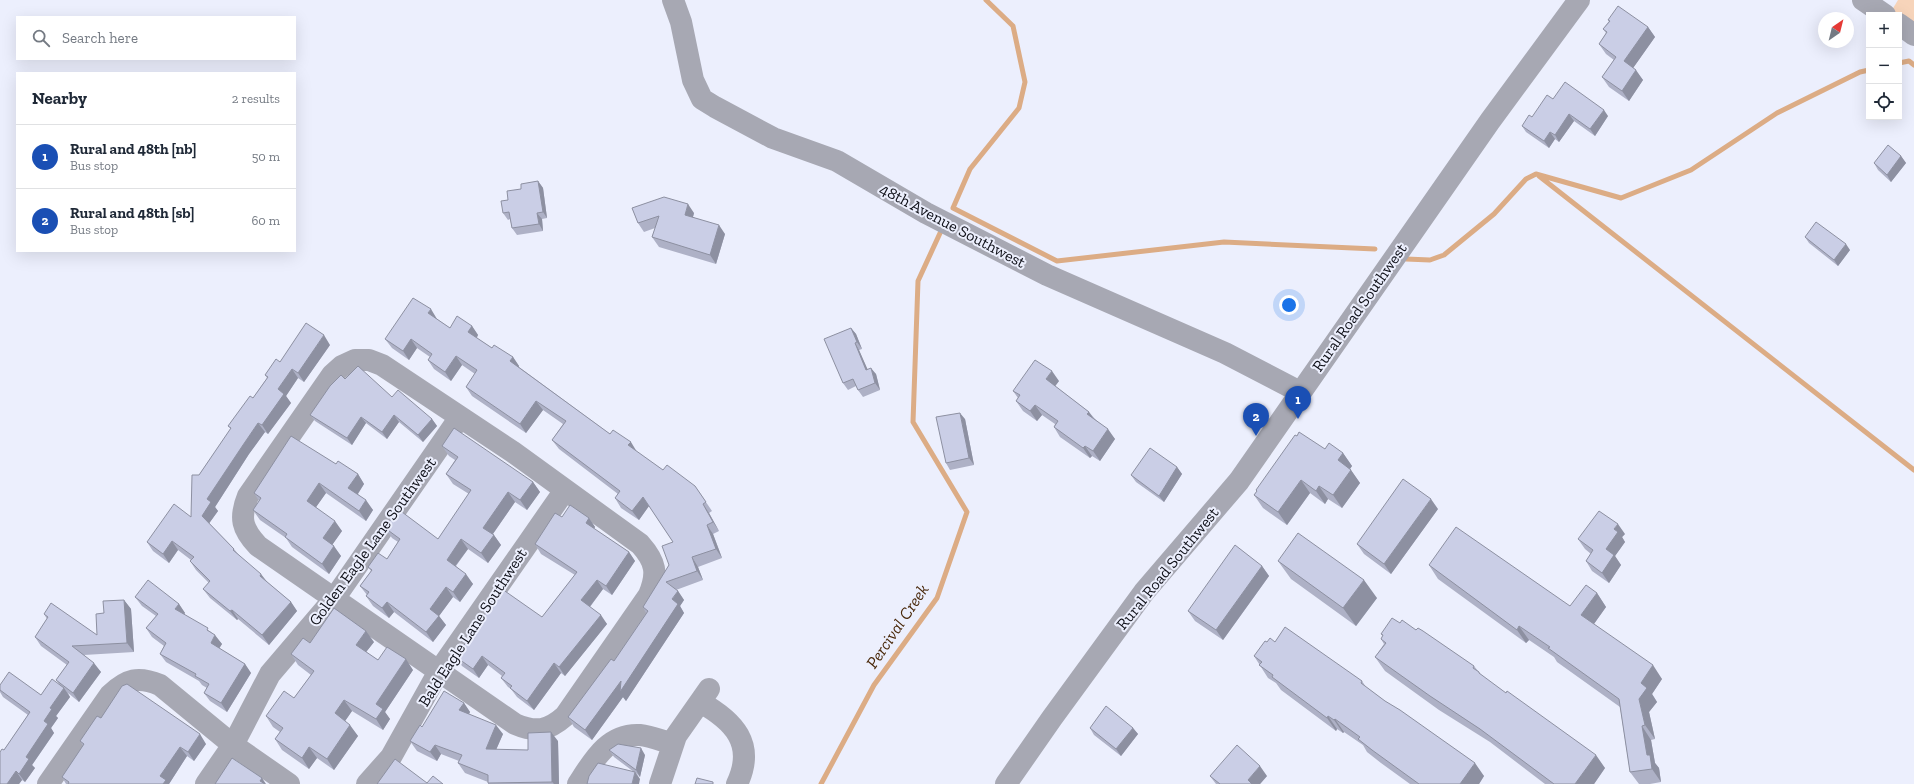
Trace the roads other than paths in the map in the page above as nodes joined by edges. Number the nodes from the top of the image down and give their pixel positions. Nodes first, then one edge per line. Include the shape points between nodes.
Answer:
1 (673, 0) edge
2 (1579, 0) edge
3 (1863, 0) edge
4 (1881, 12) edge
5 (1902, 26) edge
6 (1914, 35) edge
7 (1300, 392) junction
8 (460, 417) junction
9 (565, 490) junction
10 (334, 599) junction
11 (439, 671) junction
12 (673, 744) junction
13 (233, 745) junction
14 (48, 784) edge
15 (206, 784) edge
16 (289, 784) edge
17 (367, 784) edge
18 (578, 784) edge
19 (660, 784) edge
20 (737, 784) edge
21 (1006, 784) edge

1 - 7 street, 48th Avenue Southwest via 681,22 693,80 702,98 715,107 773,138 837,161 926,213 1047,275 1225,353
2 - 7 street, Rural Road Southwest via 1490,121
3 - 4 street
5 - 6 street
7 - 21 street, Rural Road Southwest via 1239,481 1121,622
8 - 9 street
8 - 10 street, Golden Eagle Lane Southwest
8 - 10 street via 382,365 369,360 355,360 342,366 332,375 253,490 243,509 243,523 248,536 258,546
9 - 11 street, Bald Eagle Lane Southwest
9 - 11 street via 640,544 650,555 655,568 654,582 649,595 565,716 555,725 542,730 528,729 515,724
10 - 11 street
10 - 13 street, Golden Eagle Lane Southwest via 270,674
11 - 17 street, Bald Eagle Lane Southwest via 391,757
12 - 18 street via 639,735 621,737 607,744
12 - 19 street
12 - 20 street via 704,695 736,729 742,741 745,757
13 - 14 street via 160,685 147,680 133,680 120,685 110,695
13 - 15 street, Golden Eagle Lane Southwest
13 - 16 street

